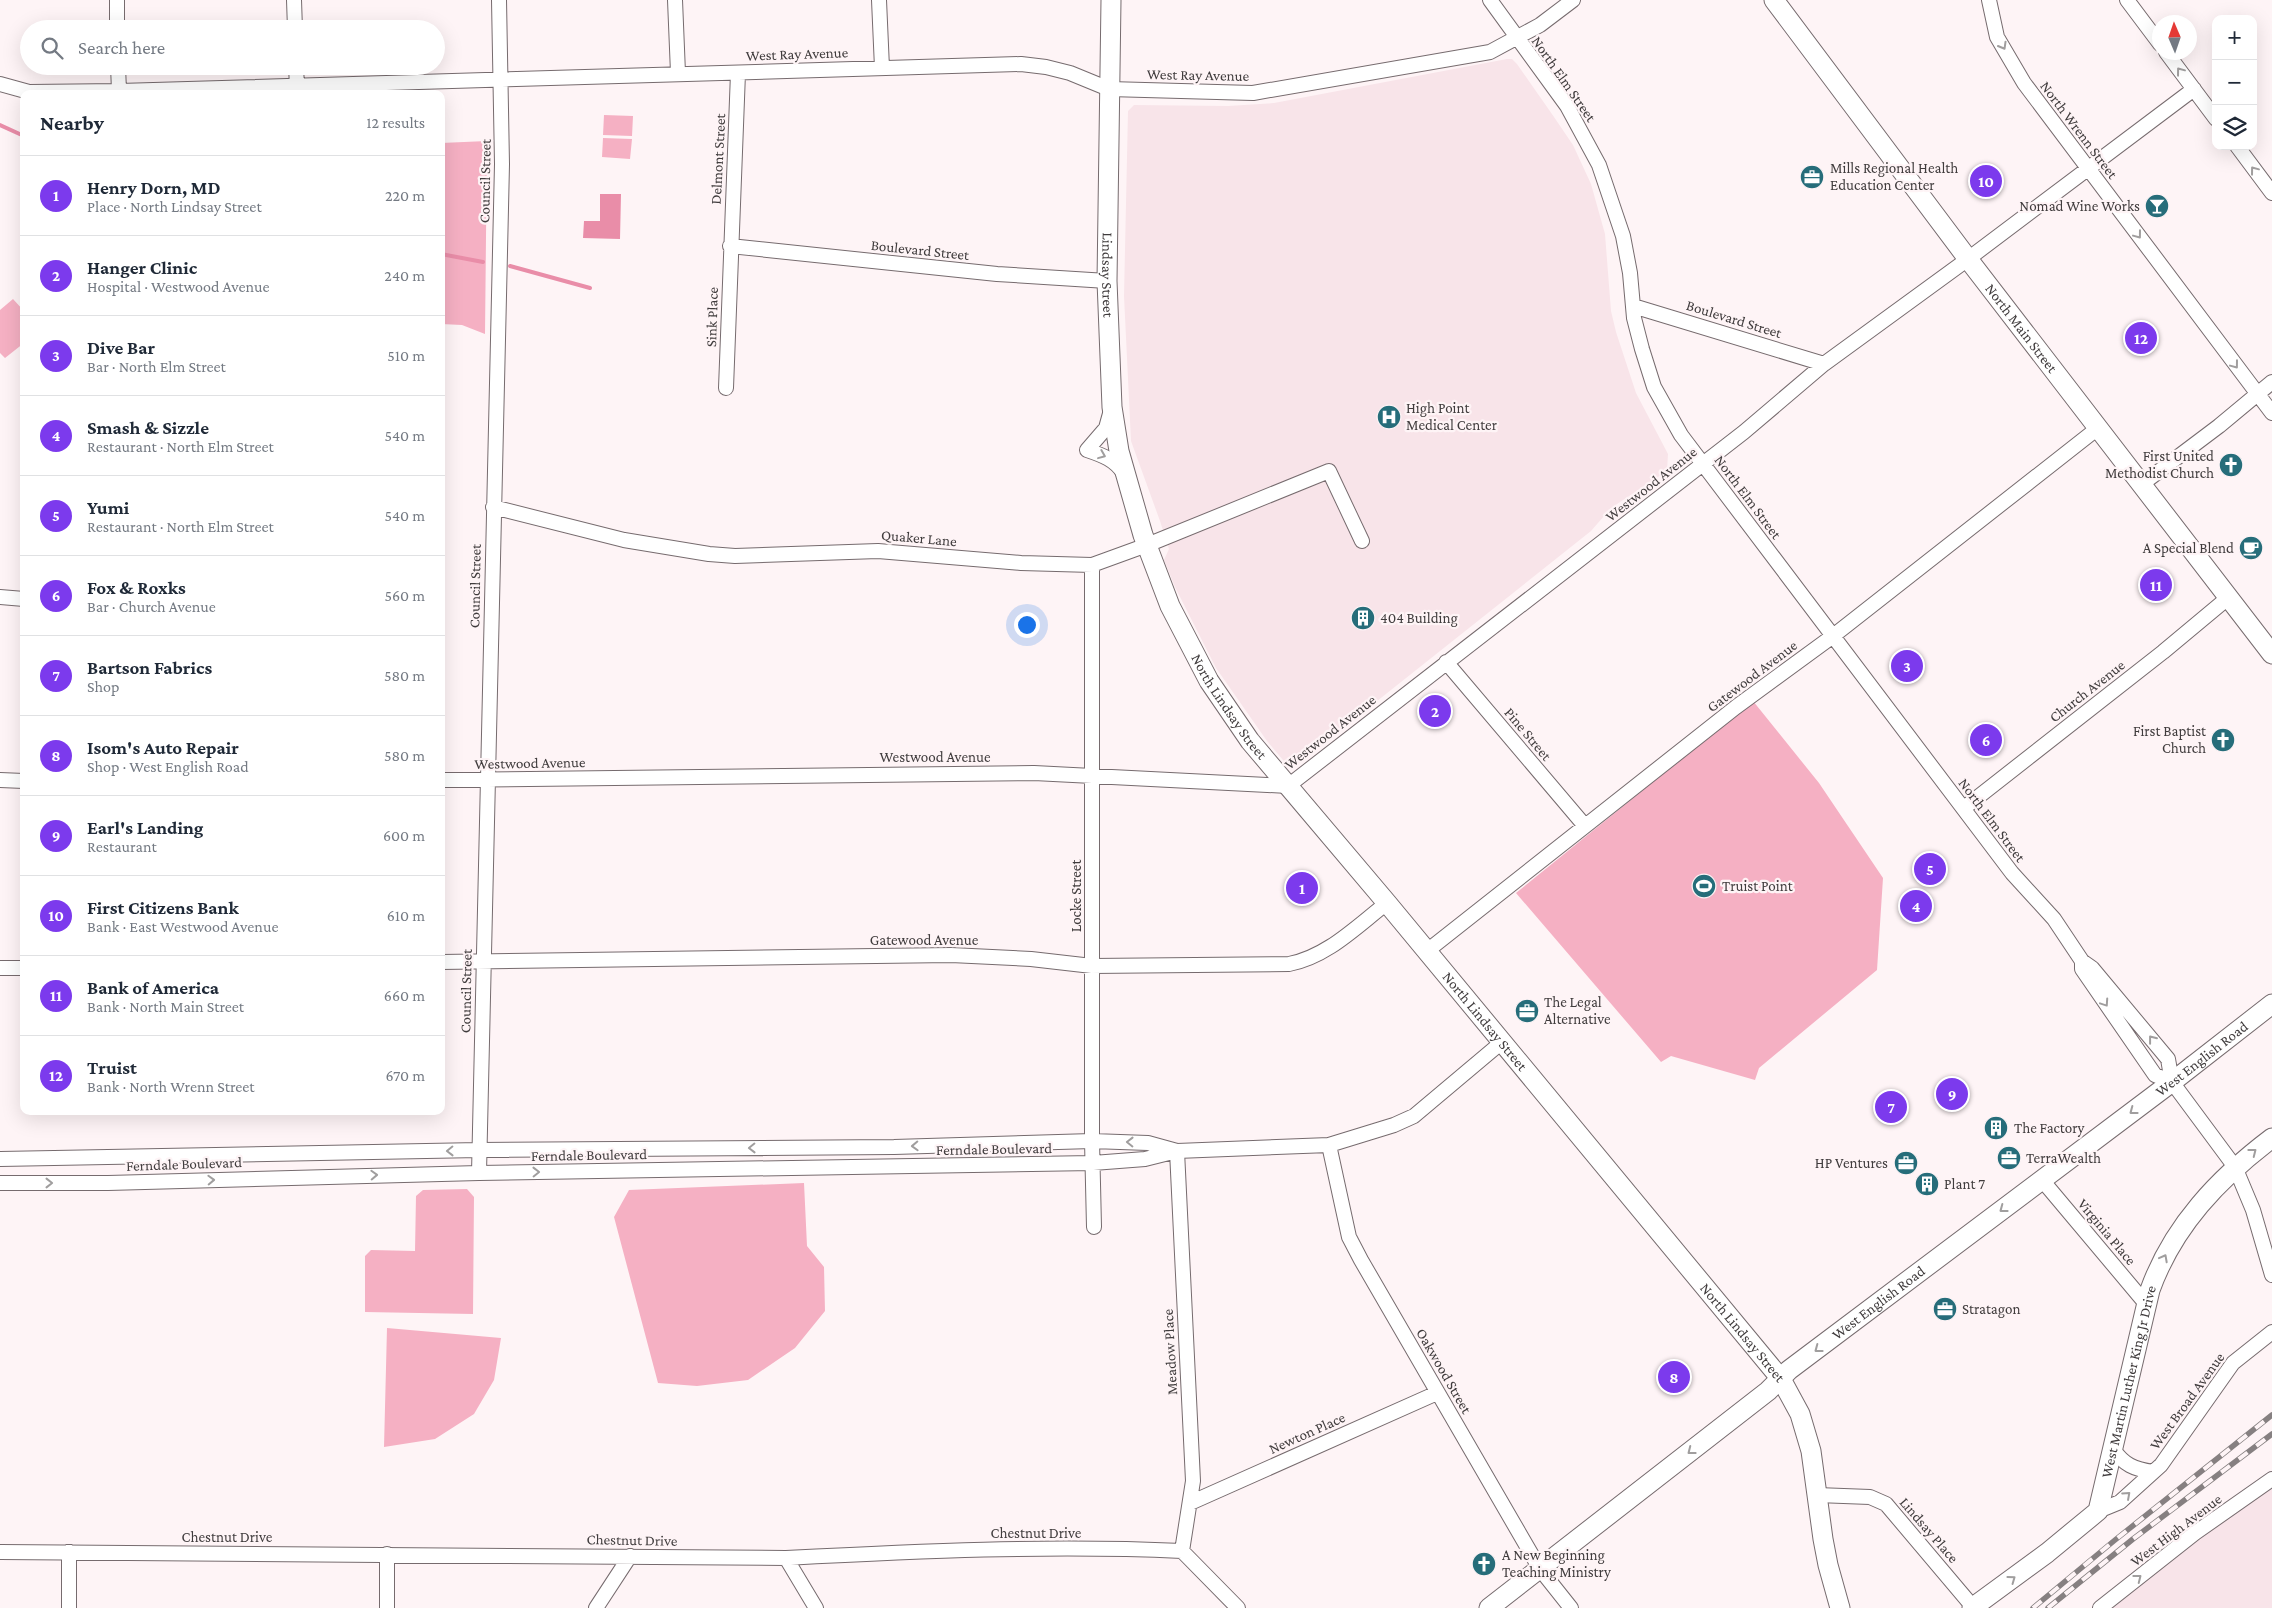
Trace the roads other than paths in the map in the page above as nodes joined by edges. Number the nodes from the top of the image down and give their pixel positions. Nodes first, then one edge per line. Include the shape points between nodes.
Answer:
1 (117, 0) edge
2 (294, 0) edge
3 (499, 0) edge
4 (675, 0) edge
5 (879, 0) edge
6 (1111, 0) edge
7 (1490, 0) edge
8 (1573, 0) edge
9 (1774, 0) edge
10 (1989, 0) edge
11 (2126, 0) edge
12 (118, 20) edge
13 (295, 20) edge
14 (2152, 34) edge
15 (1516, 38) junction
16 (2172, 60) edge
17 (882, 68) junction
18 (738, 73) junction
19 (678, 74) junction
20 (118, 75) edge
21 (296, 75) edge
22 (501, 80) junction
23 (0, 84) edge
24 (297, 87) junction
25 (1109, 89) junction
26 (2194, 89) junction
27 (22, 90) edge
28 (119, 90) edge
29 (164, 90) edge
30 (2212, 113) edge
31 (2240, 150) edge
32 (2088, 169) junction
33 (2270, 188) edge
34 (730, 246) junction
35 (1968, 259) junction
36 (1107, 281) junction
37 (1634, 306) junction
38 (1824, 364) junction
39 (2272, 382) edge
40 (726, 388) dead end
41 (2257, 393) junction
42 (1112, 407) junction
43 (2272, 413) edge
44 (2098, 428) junction
45 (1703, 464) junction
46 (1127, 479) junction
47 (2142, 484) junction
48 (493, 507) junction
49 (1362, 541) dead end
50 (1147, 545) junction
51 (1092, 565) junction
52 (0, 597) edge
53 (2229, 597) junction
54 (20, 599) edge
55 (1833, 636) junction
56 (2272, 654) edge
57 (1446, 662) junction
58 (1093, 776) junction
59 (0, 780) edge
60 (445, 780) edge
61 (487, 780) junction
62 (20, 781) edge
63 (1288, 786) junction
64 (1964, 808) junction
65 (1585, 826) junction
66 (1388, 903) junction
67 (1427, 951) junction
68 (2082, 961) junction
69 (445, 962) edge
70 (483, 962) junction
71 (1092, 966) junction
72 (0, 968) edge
73 (20, 968) edge
74 (2272, 1004) edge
75 (1502, 1042) junction
76 (2172, 1082) junction
77 (2272, 1138) edge
78 (1092, 1141) junction
79 (1329, 1145) junction
80 (479, 1150) junction
81 (1177, 1151) junction
82 (0, 1159) edge
83 (1093, 1163) junction
84 (2235, 1167) junction
85 (479, 1173) junction
86 (2042, 1180) junction
87 (0, 1184) edge
88 (1094, 1228) dead end
89 (2272, 1275) edge
90 (2147, 1305) junction
91 (2272, 1332) edge
92 (1781, 1379) junction
93 (1437, 1393) junction
94 (2113, 1450) junction
95 (2153, 1472) junction
96 (2272, 1479) edge
97 (1817, 1495) junction
98 (1190, 1503) junction
99 (2098, 1511) junction
100 (1182, 1551) junction
101 (0, 1552) edge
102 (69, 1552) junction
103 (387, 1554) junction
104 (630, 1556) junction
105 (786, 1558) junction
106 (1540, 1569) junction
107 (1568, 1603) edge
108 (69, 1608) edge
109 (387, 1608) edge
110 (596, 1608) edge
111 (816, 1608) edge
112 (1238, 1608) edge
113 (1489, 1608) edge
114 (1578, 1608) edge
115 (1840, 1608) edge
116 (1973, 1608) edge
117 (2100, 1608) edge

1 - 12 street
2 - 13 street
3 - 22 street, Council Street
4 - 19 street
5 - 17 street
6 - 25 main road, Lindsay Street
7 - 15 street, North Elm Street
8 - 15 street, West Ray Avenue
9 - 35 main road, North Main Street
10 -> 32 street, North Wrenn Street via 1998,36 2024,83
11 - 14 street
15 - 25 street, West Ray Avenue via 1490,52 1254,92
15 - 37 street, North Elm Street via 1567,106 1599,165 1623,236
26 -> 16 street
17 - 18 street, West Ray Avenue
17 - 25 street, West Ray Avenue via 1021,64 1070,73
18 - 19 street, West Ray Avenue
18 - 34 street, Delmont Street
19 - 22 street, West Ray Avenue
20 - 28 street
21 - 24 street
22 - 24 street, West Ray Avenue
22 - 48 street, Council Street via 502,164
23 - 27 street, West Ray Avenue
24 - 29 street, West Ray Avenue
25 - 36 main road, Lindsay Street
26 - 30 street
26 - 32 street, Westwood Avenue
33 -> 31 street
32 - 35 street, Westwood Avenue
32 -> 41 street, North Wrenn Street
34 - 36 street, Boulevard Street via 997,274
34 - 40 street, Sink Place
35 - 38 street, Westwood Avenue
35 - 44 main road, North Main Street
36 - 42 main road, Lindsay Street
37 - 38 street, Boulevard Street
37 - 45 street, North Elm Street via 1634,318 1654,387 1681,435
38 - 45 street, Westwood Avenue
39 - 41 street
41 - 43 street, North Wrenn Street
41 - 47 street via 2234,415
42 - 46 main road, Lindsay Street
42 -> 46 street via 1106,428 1087,450 1120,466
44 - 47 main road, North Main Street
44 - 55 street, Gatewood Avenue
45 - 55 street, North Elm Street
45 - 57 street, Westwood Avenue
46 - 50 main road, Lindsay Street
47 - 53 main road, North Main Street
48 - 51 street, Quaker Lane via 624,540 709,554 878,551 1021,563
48 - 61 street, Council Street
49 - 50 street, Quaker Lane via 1329,471
50 - 51 street, Quaker Lane
50 - 63 main road, North Lindsay Street via 1170,606 1209,681 1250,741
51 - 58 street, Locke Street
52 - 54 street
53 - 56 main road, North Main Street
53 - 64 street, Church Avenue
55 - 64 street, North Elm Street
55 - 65 street, Gatewood Avenue via 1736,707
57 - 63 street, Westwood Avenue
57 - 65 street, Pine Street
58 - 61 street, Westwood Avenue via 890,773
58 - 63 street, Westwood Avenue
58 - 71 street, Locke Street
59 - 62 street
60 - 61 street, Westwood Avenue
61 - 70 street, Council Street
63 - 66 main road, North Lindsay Street
64 - 68 street, North Elm Street via 2012,873 2054,920
65 - 67 street, Gatewood Avenue
66 - 67 main road, North Lindsay Street
66 - 71 street, Gatewood Avenue via 1324,952 1297,963
67 - 75 main road, North Lindsay Street
76 -> 68 street, North Elm Street via 2168,1059 2092,968
68 -> 76 street, North Elm Street via 2082,969 2155,1075
69 - 70 street, Gatewood Avenue
70 - 71 street, Gatewood Avenue via 951,955
70 - 80 street, Council Street
71 - 78 street, Locke Street
72 - 73 street
74 - 76 main road, West English Road
75 - 79 street, Ferndale Boulevard via 1414,1116
75 - 92 main road, North Lindsay Street
76 - 84 street, North Elm Street
76 -> 86 main road, West English Road
84 -> 77 main road, West Martin Luther King Jr Drive
78 -> 80 street, Ferndale Boulevard via 894,1147
81 -> 78 street, Ferndale Boulevard via 1148,1143
78 - 83 street, Locke Street
79 - 81 street, Ferndale Boulevard
79 - 93 street, Oakwood Street via 1349,1237
80 -> 82 street, Ferndale Boulevard
80 - 85 street, Council Street
81 - 83 street, Ferndale Boulevard via 1145,1159
81 - 98 street, Meadow Place via 1192,1481
85 -> 83 street, Ferndale Boulevard
83 - 88 street, Locke Street
84 - 89 street, North Elm Street via 2253,1210
90 -> 84 main road, West Martin Luther King Jr Drive via 2158,1270 2176,1236 2194,1211
87 -> 85 street, Ferndale Boulevard
86 - 90 street, Virginia Place
86 -> 92 main road, West English Road
90 - 94 main road, West Martin Luther King Jr Drive
91 - 95 street, West Broad Avenue via 2232,1363
92 - 97 main road, North Lindsay Street via 1800,1414 1811,1451
92 -> 106 main road, West English Road
93 - 98 street, Newton Place
93 - 106 street, Oakwood Street
94 - 95 street, West Broad Avenue via 2122,1462 2135,1470
94 - 99 main road, West Martin Luther King Jr Drive
99 -> 95 street, West Broad Avenue via 2120,1502
117 -> 96 street, West High Avenue
97 - 115 main road, North Lindsay Street via 1828,1565
97 - 116 street, Lindsay Place via 1870,1498 1886,1504
98 - 100 street, Meadow Place
116 -> 99 main road
100 - 105 street, Chestnut Drive via 1033,1549
100 - 112 street
101 - 102 street, Chestnut Drive
102 - 103 street, Chestnut Drive
102 - 108 street
103 - 104 street, Chestnut Drive
103 - 109 street
104 - 105 street, Chestnut Drive
104 - 110 street
105 - 111 street
106 - 107 street, Oakwood Street
106 - 113 main road, West English Road
107 - 114 street, Oakwood Street

